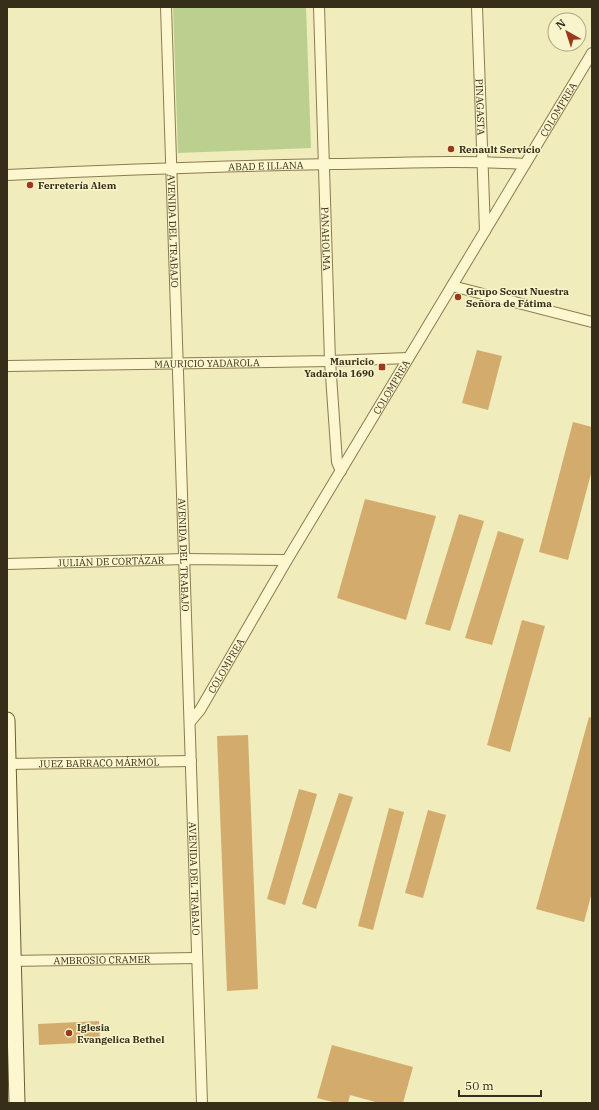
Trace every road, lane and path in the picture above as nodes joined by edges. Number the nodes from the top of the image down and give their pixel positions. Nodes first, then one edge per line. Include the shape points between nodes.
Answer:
1 (166, 7) edge
2 (319, 7) edge
3 (477, 7) edge
4 (592, 53) edge
5 (482, 161) junction
6 (323, 164) junction
7 (525, 164) junction
8 (173, 168) junction
9 (7, 175) edge
10 (485, 231) junction
11 (452, 286) junction
12 (592, 322) edge
13 (408, 358) junction
14 (330, 361) junction
15 (179, 364) junction
16 (7, 366) edge
17 (341, 471) junction
18 (185, 560) junction
19 (287, 560) junction
20 (7, 564) edge
21 (7, 720) edge
22 (190, 722) junction
23 (191, 760) junction
24 (7, 764) edge
25 (196, 958) junction
26 (10, 961) edge
27 (17, 1103) edge
28 (202, 1103) edge

1 - 8 street, AVENIDA DEL TRABAJO
2 - 6 street, PANAHOLMA
3 - 5 street, PINAGASTA
4 - 7 street, COLOMPREA
5 - 6 street, ABAD E ILLANA
5 - 7 street, ABAD E ILLANA
5 - 10 street, PINAGASTA
6 - 8 street, ABAD E ILLANA
6 - 14 street, PANAHOLMA
7 - 10 street, COLOMPREA
8 - 9 street, ABAD E ILLANA
8 - 15 street, AVENIDA DEL TRABAJO
10 - 11 street, COLOMPREA
11 - 12 street
11 - 13 street, COLOMPREA
13 - 14 street, MAURICIO YADAROLA
13 - 17 street, COLOMPREA
14 - 15 street, MAURICIO YADAROLA
14 - 17 street, PANAHOLMA via 337,462
15 - 16 street, MAURICIO YADAROLA
15 - 18 street, AVENIDA DEL TRABAJO
17 - 19 street, COLOMPREA
18 - 19 street, JULIÁN DE CORTÁZAR
18 - 20 street, JULIÁN DE CORTÁZAR
18 - 22 street, AVENIDA DEL TRABAJO
19 - 22 street, COLOMPREA via 200,710
21 - 24 main road
22 - 23 street, AVENIDA DEL TRABAJO
23 - 24 street, JUEZ BARRACO MÁRMOL
23 - 25 street, AVENIDA DEL TRABAJO
24 - 26 main road via 10,800
25 - 26 street, AMBROSIO CRAMER
25 - 28 street, AVENIDA DEL TRABAJO
26 - 27 main road

